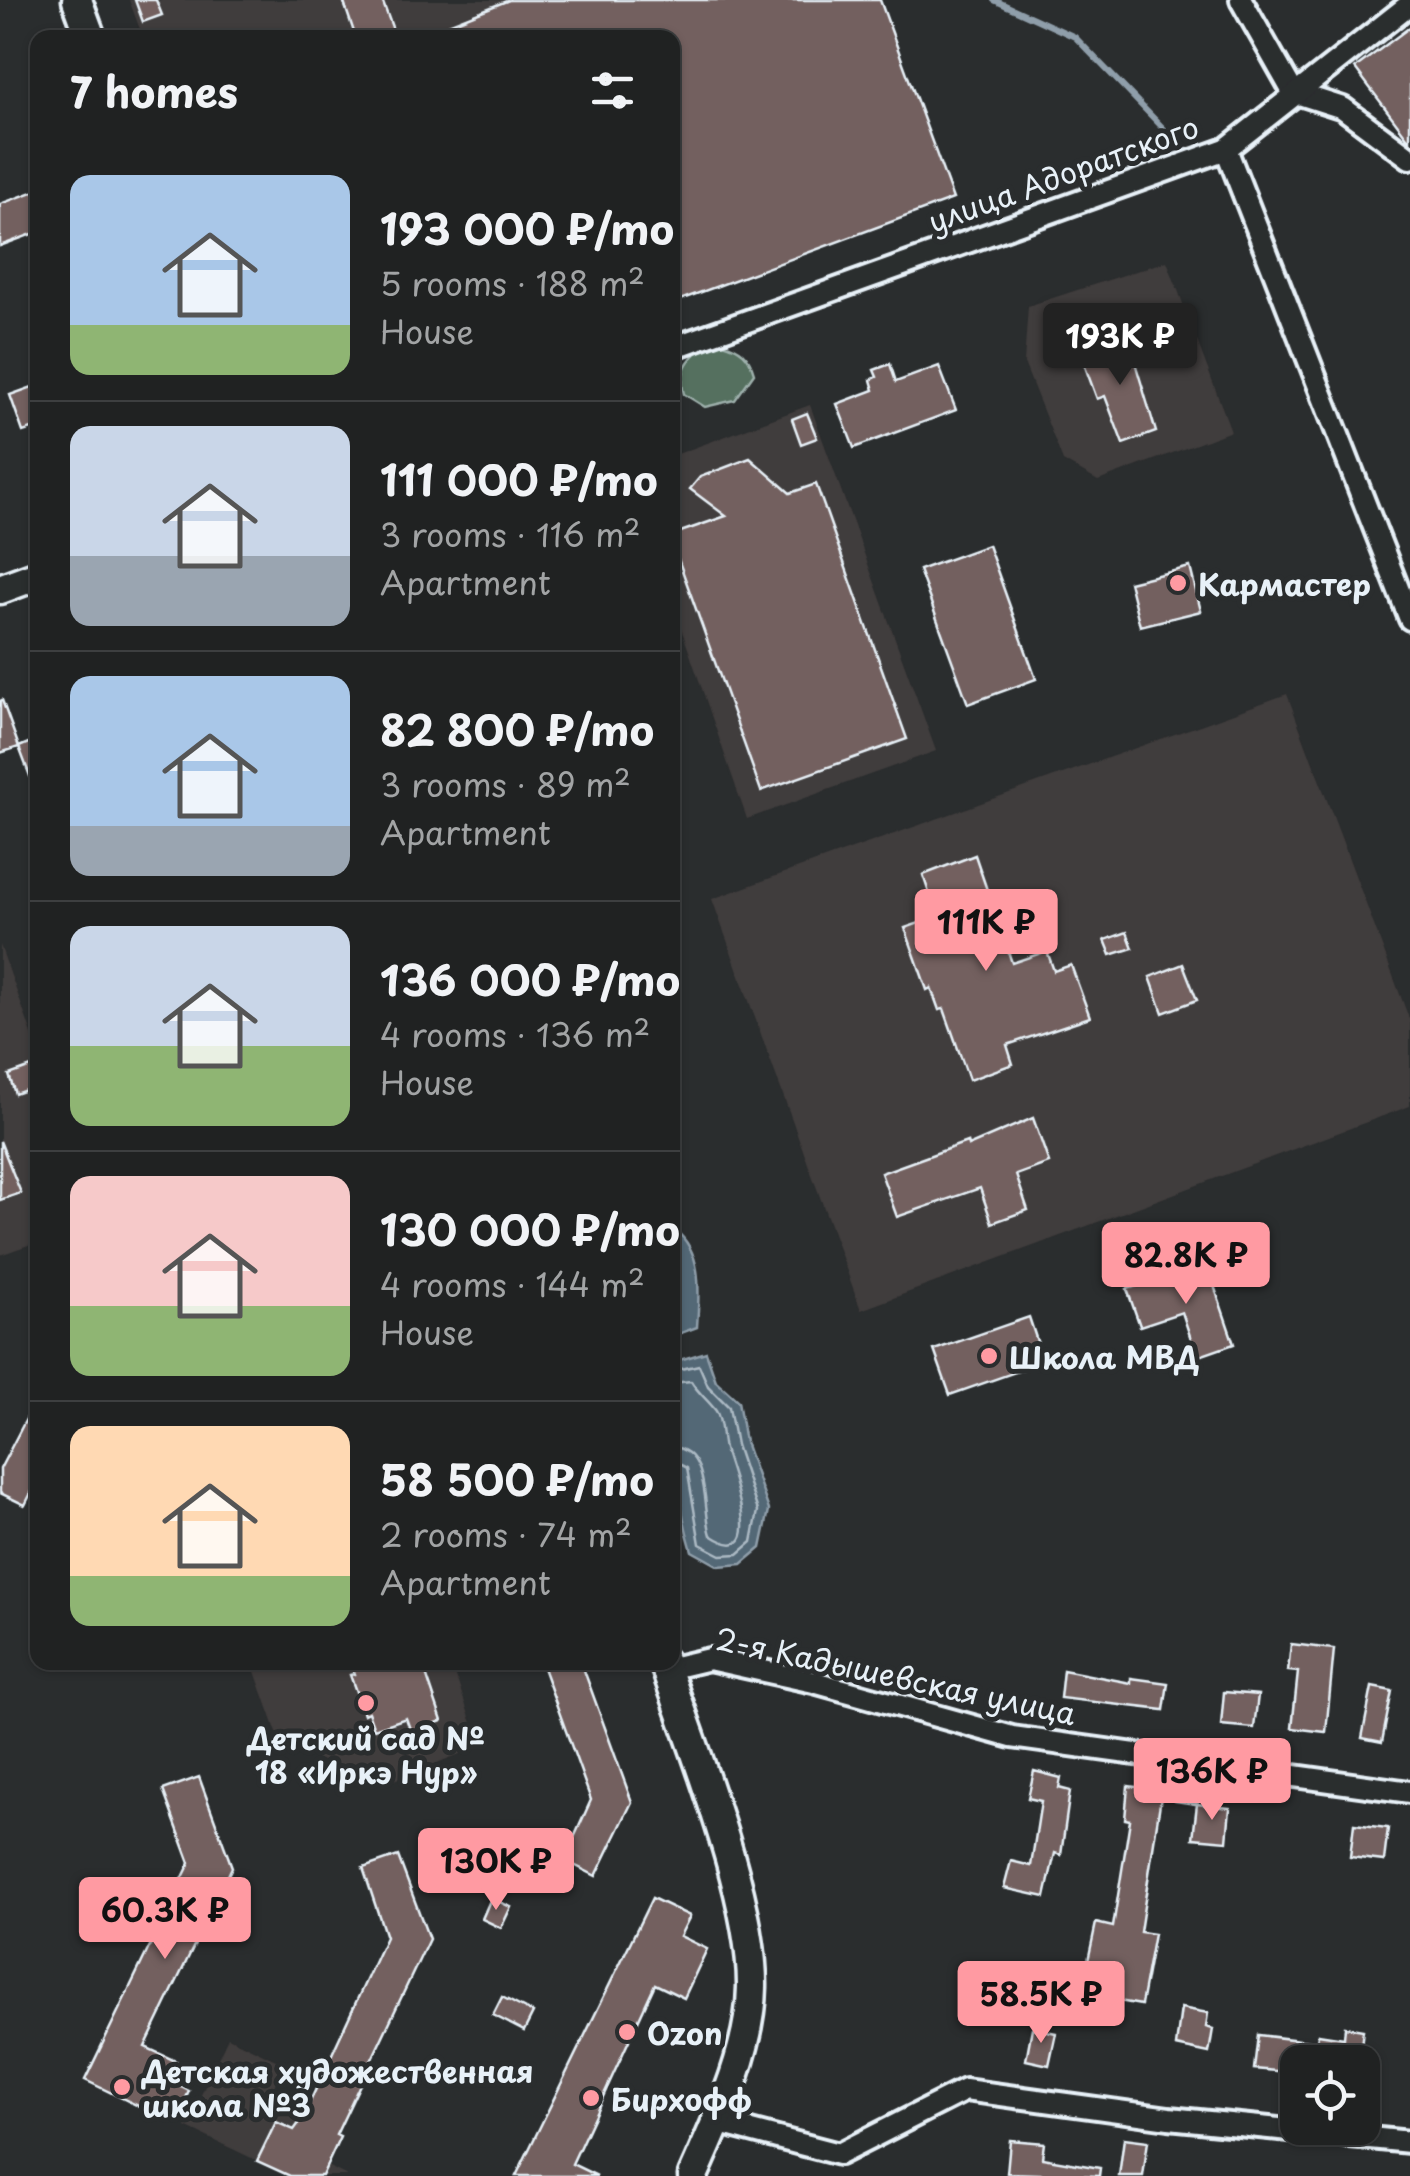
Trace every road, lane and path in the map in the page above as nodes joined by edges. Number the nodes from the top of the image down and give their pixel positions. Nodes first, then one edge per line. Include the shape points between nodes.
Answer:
1 (77, 0) edge
2 (1240, 0) edge
3 (1410, 4) edge
4 (88, 30) edge
5 (1293, 92) junction
6 (1226, 150) junction
7 (1410, 158) edge
8 (680, 345) edge
9 (30, 578) edge
10 (0, 589) edge
11 (1410, 619) edge
12 (680, 1664) edge
13 (667, 1670) edge
14 (1410, 1792) edge
15 (716, 2122) junction
16 (1410, 2142) edge
17 (693, 2176) edge

1 - 4 street
2 - 5 street
3 - 5 street
5 - 6 street
5 - 7 street via 1343,108
6 - 8 street, улица Адоратского
6 - 11 street, улица Адоратского
9 - 10 street
12 - 14 street, 2-я Кадышевская улица via 709,1659 814,1682 1012,1737
13 - 15 street via 746,1929 752,1987 746,2030
15 - 16 street via 839,2154 964,2090
15 - 17 street

